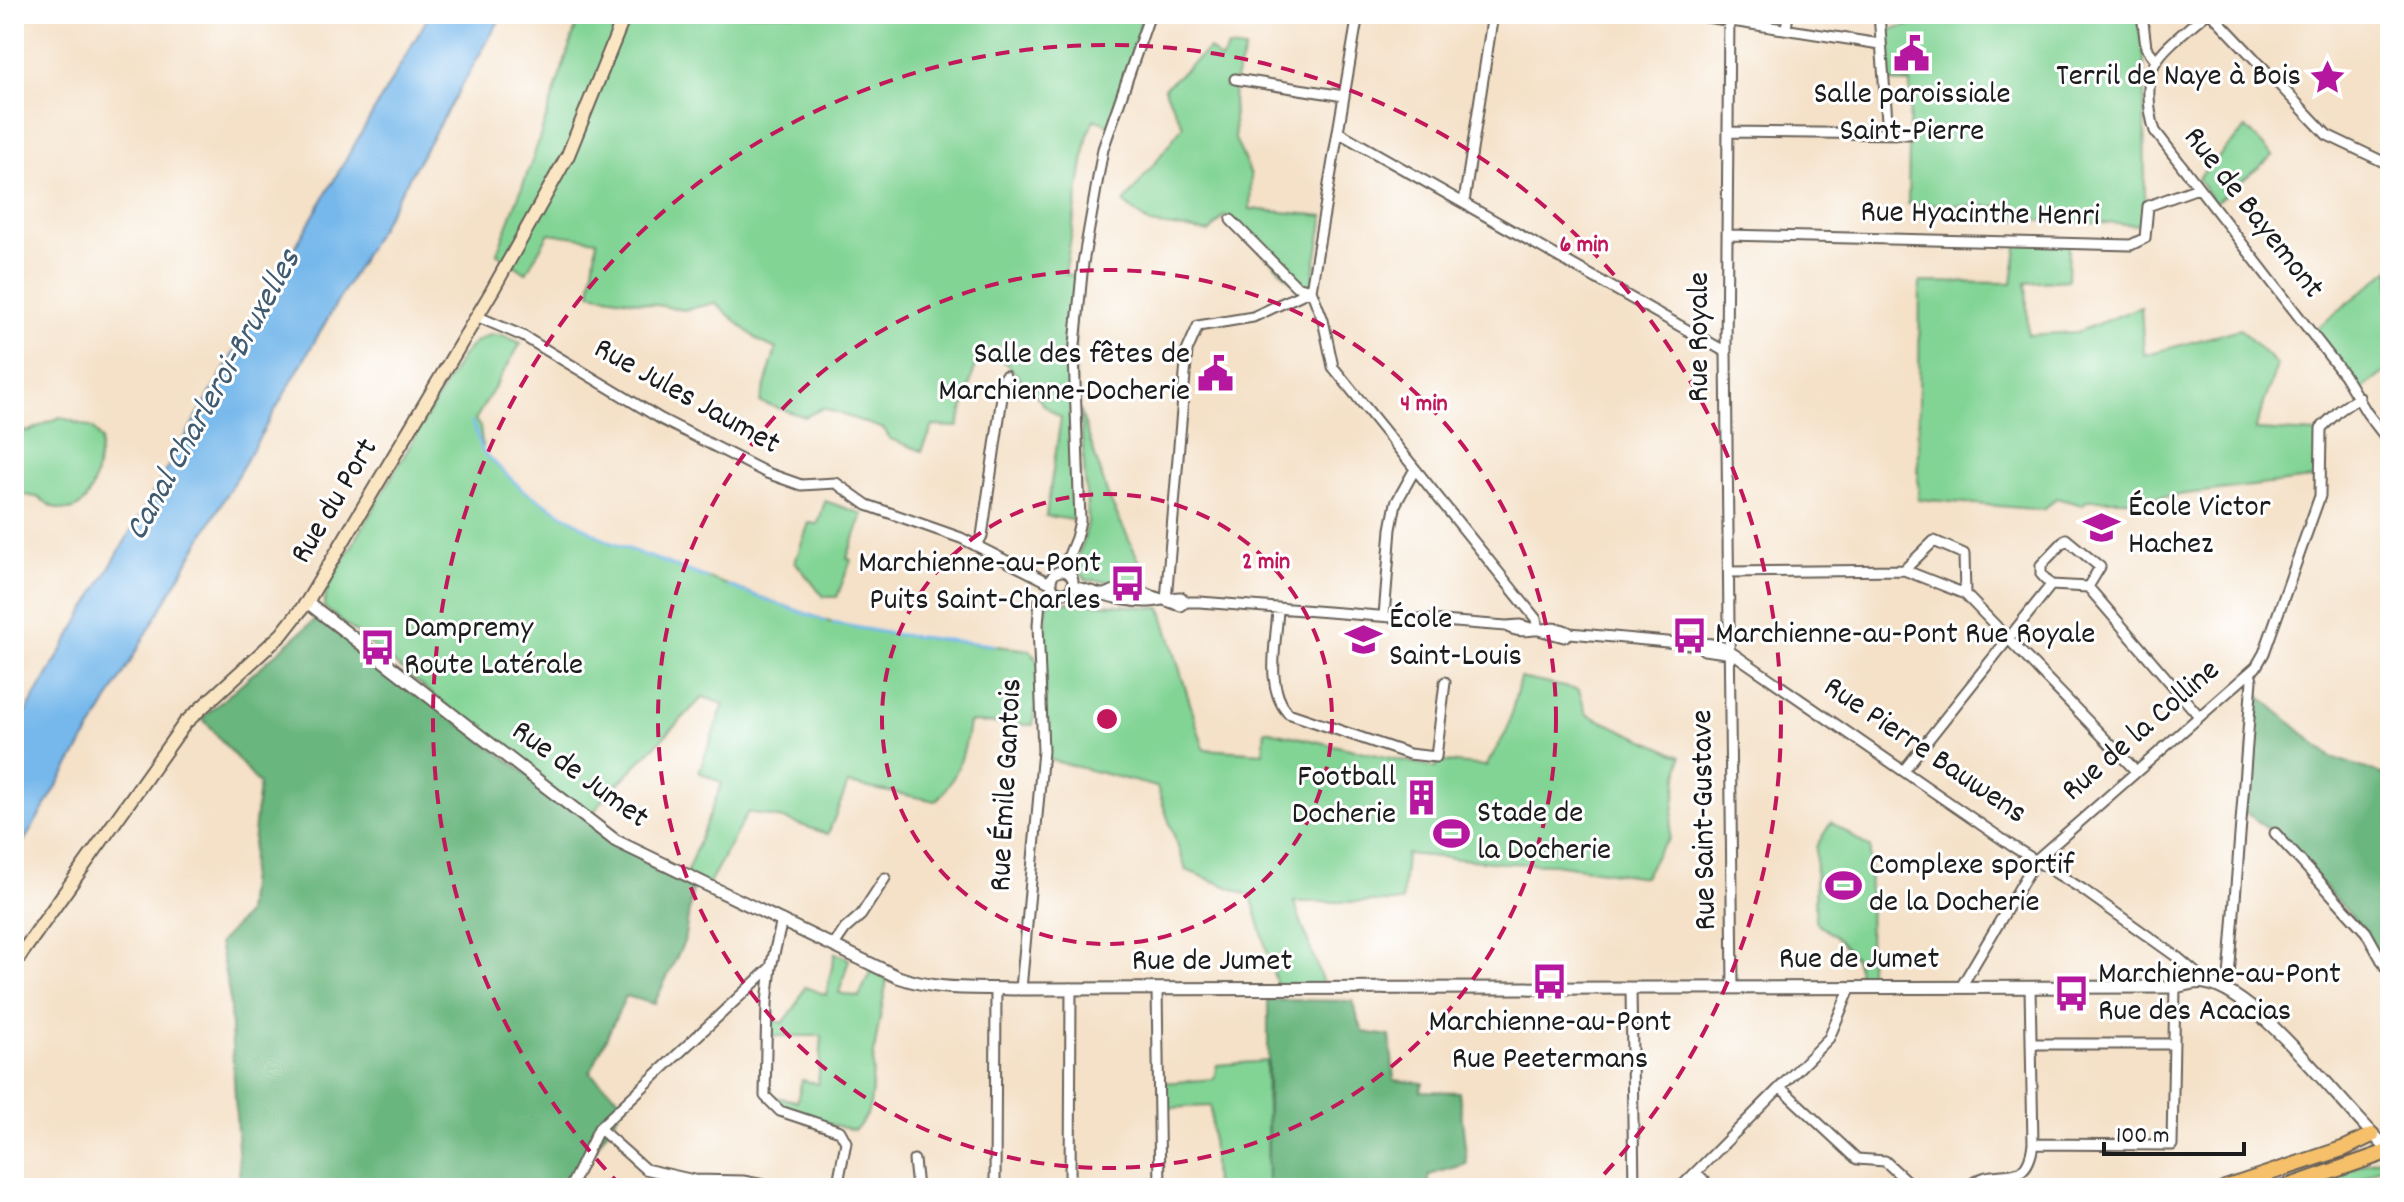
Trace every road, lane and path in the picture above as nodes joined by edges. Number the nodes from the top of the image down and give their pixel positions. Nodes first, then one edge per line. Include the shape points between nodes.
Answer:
1 (625, 14) edge
2 (1150, 14) edge
3 (1358, 14) edge
4 (1493, 14) edge
5 (1687, 14) edge
6 (1788, 14) edge
7 (1879, 14) edge
8 (2142, 14) edge
9 (2205, 14) edge
10 (2212, 14) edge
11 (2381, 14) edge
12 (2390, 16) edge
13 (1729, 17) edge
14 (1786, 29) junction
15 (1880, 44) junction
16 (2156, 60) junction
17 (1235, 79) dead end
18 (1344, 96) junction
19 (1338, 132) junction
20 (1728, 132) junction
21 (1888, 134) junction
22 (1909, 134) dead end
23 (2390, 165) edge
24 (2198, 188) junction
25 (1464, 202) junction
26 (1231, 220) dead end
27 (1727, 235) junction
28 (1311, 290) junction
29 (476, 316) junction
30 (1726, 352) junction
31 (1005, 376) dead end
32 (2359, 397) junction
33 (2390, 443) edge
34 (1415, 469) junction
35 (976, 546) junction
36 (1063, 570) junction
37 (1904, 570) junction
38 (1730, 572) junction
39 (2051, 585) junction
40 (1072, 586) junction
41 (1052, 587) junction
42 (2088, 587) junction
43 (1965, 594) junction
44 (1166, 600) junction
45 (307, 602) junction
46 (1278, 608) junction
47 (1384, 616) junction
48 (1538, 630) junction
49 (2008, 638) junction
50 (1730, 653) junction
51 (2250, 672) junction
52 (1445, 682) dead end
53 (2199, 716) junction
54 (1904, 770) junction
55 (2136, 771) junction
56 (2275, 833) dead end
57 (2036, 860) junction
58 (885, 878) dead end
59 (782, 920) junction
60 (834, 945) junction
61 (14, 964) edge
62 (771, 967) junction
63 (2390, 975) edge
64 (2201, 982) junction
65 (1733, 987) junction
66 (1961, 987) junction
67 (2030, 987) junction
68 (2175, 987) junction
69 (996, 988) junction
70 (1071, 988) junction
71 (1021, 989) junction
72 (1157, 989) junction
73 (1631, 989) junction
74 (1850, 989) junction
75 (2228, 990) junction
76 (2033, 1044) junction
77 (2174, 1044) junction
78 (1782, 1089) junction
79 (599, 1128) junction
80 (2372, 1135) junction
81 (2033, 1144) junction
82 (2390, 1151) edge
83 (914, 1160) dead end
84 (1696, 1172) junction
85 (570, 1188) edge
86 (780, 1188) edge
87 (837, 1188) edge
88 (917, 1188) edge
89 (995, 1188) edge
90 (1070, 1188) edge
91 (1160, 1188) edge
92 (1634, 1188) edge
93 (1680, 1188) edge
94 (1711, 1188) edge
95 (1914, 1188) edge
96 (1967, 1188) edge
97 (2225, 1188) edge
98 (2284, 1188) edge

1 - 29 main road, Rue du Port via 568,155
2 - 36 street via 1103,149 1083,263 1074,355 1080,521
3 - 18 street
4 - 25 street
5 - 13 street
6 - 14 street
7 - 15 street
8 - 16 street via 2146,47
9 - 16 street
10 - 23 street via 2327,135
11 - 12 street
13 - 14 street
13 - 20 street, Rue Royale
14 - 15 street
15 - 21 street
16 - 24 street, Rue de Bayemont via 2150,73 2150,117
17 - 18 street
18 - 19 street
19 - 25 street
19 - 28 street
20 - 21 street
20 - 27 street, Rue Royale
21 - 22 street
24 - 27 street, Rue Hyacinthe Henri via 2148,206 2145,238 2131,245
24 - 32 street, Rue de Bayemont
25 - 30 street
26 - 28 street via 1296,286
27 - 30 street, Rue Royale
28 - 34 street via 1333,367
28 - 44 street via 1253,317 1198,326 1187,351
29 - 35 street, Rue Jules Jaumet via 523,336 661,419 767,473 801,485 836,483 867,505
29 - 45 main road, Rue du Port
30 - 38 street, Rue Royale
31 - 35 street via 982,536
32 - 33 street, Rue de Bayemont
32 - 51 street via 2321,428 2320,496 2264,653
34 - 47 street via 1396,503
34 - 48 street via 1536,619
35 - 41 street, Rue Jules Jaumet
36 - 40 street via 1071,575
36 - 41 street via 1054,573
37 - 38 street
37 - 43 street
37 - 43 street via 1934,541 1964,554
38 - 50 street, Rue Royale
39 - 42 street
39 - 42 street via 2041,574 2041,565 2066,539 2100,567
39 - 49 street
40 - 41 street via 1064,593
40 - 44 street, Rue Pierre Bauwens via 1113,599
41 - 71 street, Rue Émile Gantois via 1040,600 1038,625 1043,751
42 - 53 street
43 - 49 street
44 - 46 street, Rue Pierre Bauwens via 1181,606 1186,602
45 - 59 street, Rue de Jumet via 616,841
45 - 61 main road, Rue du Port via 282,634 185,723
46 - 47 street, Rue Pierre Bauwens
46 - 52 street via 1273,686 1288,713 1409,754 1436,757
47 - 48 street, Rue Pierre Bauwens via 1506,626 1515,632
48 - 50 street, Rue Pierre Bauwens via 1699,645
49 - 54 street
49 - 55 street
50 - 54 street, Rue Pierre Bauwens
50 - 65 street, Rue Saint-Gustave
51 - 53 street, Rue de la Colline
51 - 75 street
53 - 55 street, Rue de la Colline
54 - 57 street, Rue Pierre Bauwens
55 - 57 street, Rue de la Colline
56 - 63 street via 2366,932
57 - 64 street, Rue Pierre Bauwens via 2177,957
57 - 66 street, Rue de la Colline
58 - 60 street
59 - 60 street, Rue de Jumet
59 - 62 street
60 - 69 street, Rue de Jumet via 919,984
62 - 79 street
62 - 87 street via 765,1096 780,1111 844,1135
64 - 68 street, Rue de Jumet
64 - 75 street, Rue de Jumet
65 - 73 street, Rue de Jumet
65 - 74 street, Rue de Jumet
66 - 67 street, Rue de Jumet
66 - 74 street, Rue de Jumet
67 - 68 street, Rue de Jumet
67 - 76 street
68 - 77 street
69 - 71 street, Rue de Jumet
69 - 89 street
70 - 71 street, Rue de Jumet
70 - 72 street, Rue de Jumet
70 - 90 street
72 - 73 street, Rue de Jumet
72 - 91 street
73 - 92 street
74 - 78 street via 1829,1038
75 - 80 street via 2267,1021
76 - 77 street
76 - 81 street
77 - 81 street via 2172,1145
78 - 84 street
78 - 95 street via 1857,1159 1885,1161
79 - 85 street
79 - 86 street via 645,1169 694,1180
80 - 82 street
80 - 97 highway
81 - 96 street via 2022,1172 1993,1174
82 - 98 highway
83 - 88 street
84 - 93 street
84 - 94 street

